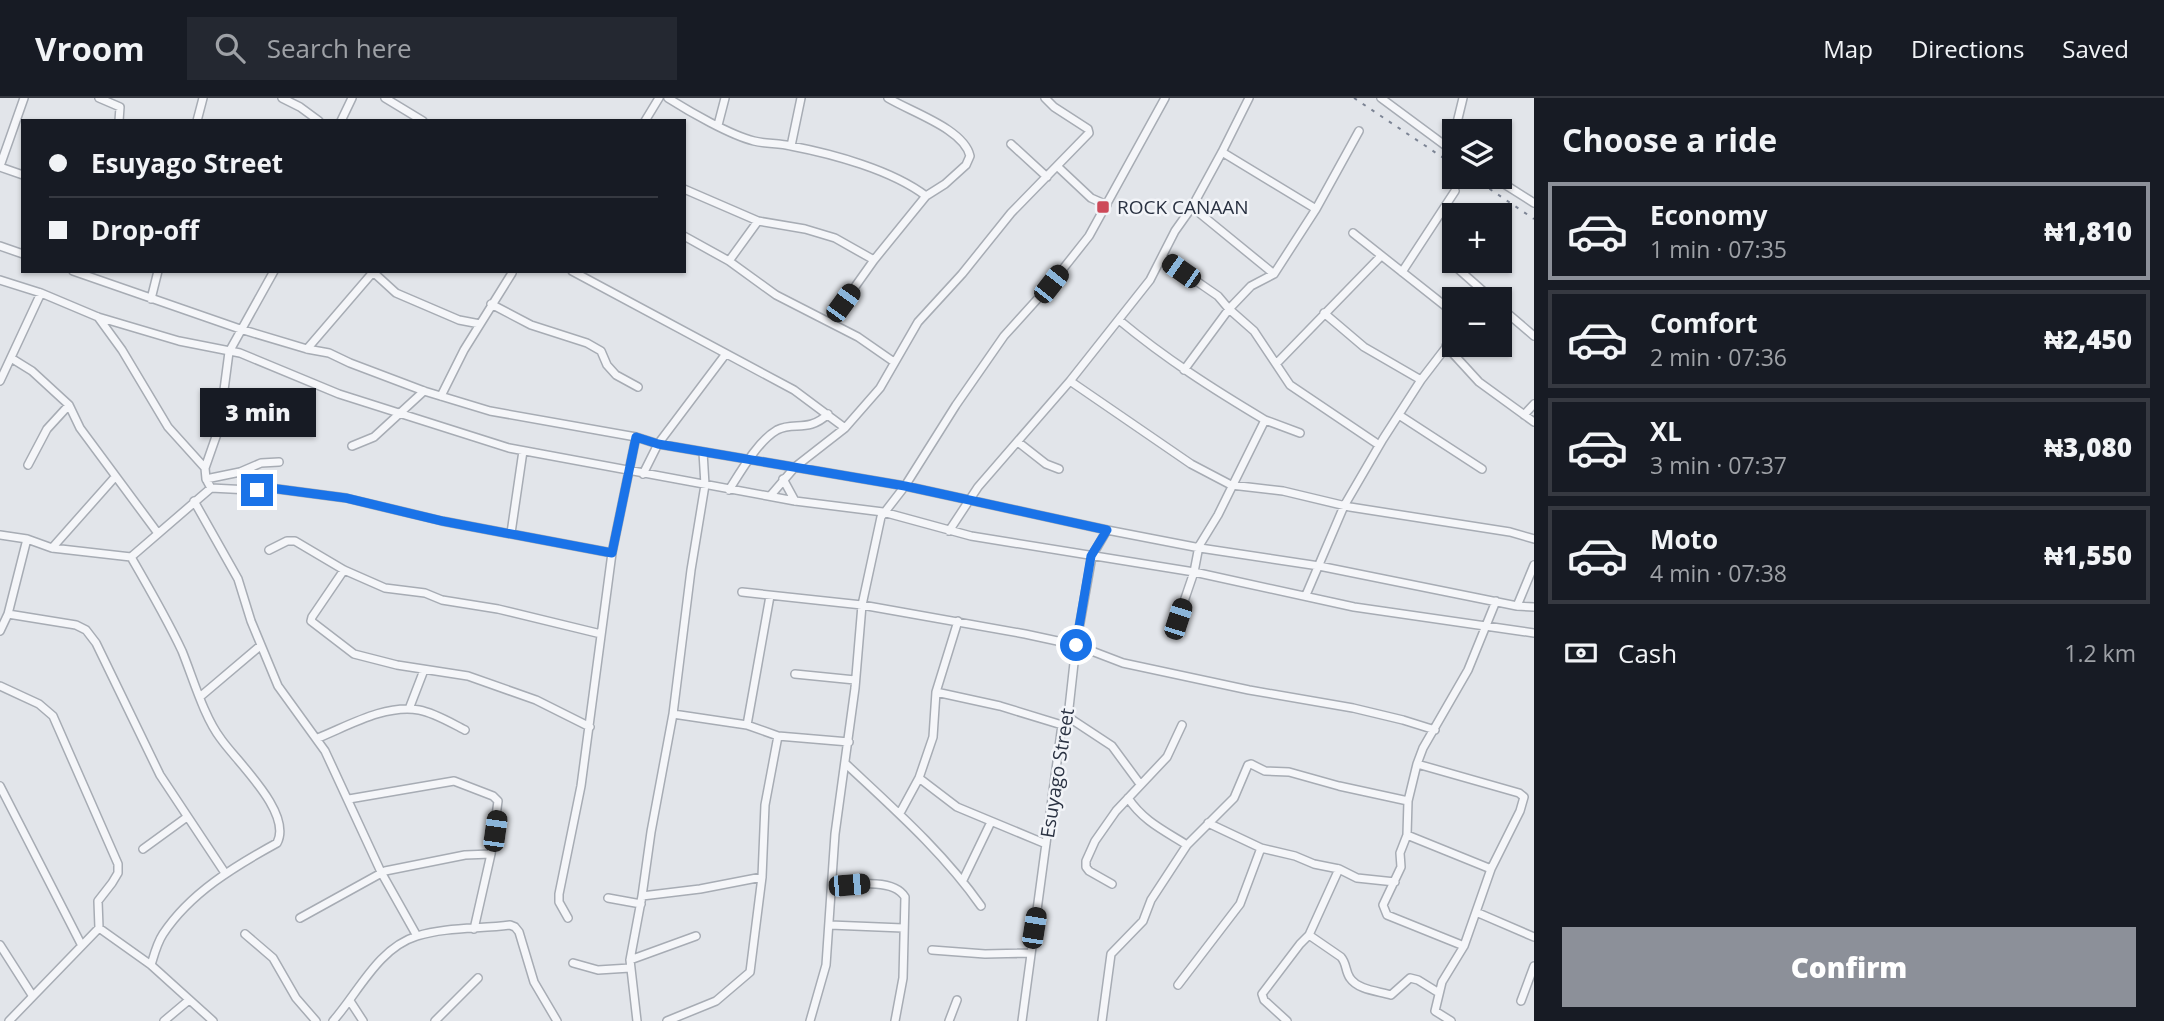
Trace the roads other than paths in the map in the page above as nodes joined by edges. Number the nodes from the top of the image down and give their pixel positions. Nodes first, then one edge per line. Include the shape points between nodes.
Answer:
1 (24, 98) edge
2 (99, 98) edge
3 (203, 98) edge
4 (282, 98) edge
5 (352, 98) edge
6 (385, 98) edge
7 (659, 98) edge
8 (668, 98) edge
9 (725, 98) edge
10 (800, 98) edge
11 (888, 98) edge
12 (1045, 98) edge
13 (1165, 98) edge
14 (1249, 98) edge
15 (1381, 98) edge
16 (1463, 98) edge
17 (119, 119) edge
18 (198, 119) edge
19 (316, 119) edge
20 (342, 119) edge
21 (420, 119) edge
22 (646, 119) edge
23 (1458, 119) edge
24 (718, 125) junction
25 (1359, 131) dead end
26 (1442, 143) edge
27 (1011, 144) dead end
28 (791, 146) junction
29 (1222, 152) junction
30 (0, 167) edge
31 (1058, 167) junction
32 (21, 174) edge
33 (1047, 177) junction
34 (1512, 189) edge
35 (686, 190) edge
36 (1455, 191) dead end
37 (926, 196) junction
38 (1534, 203) edge
39 (1107, 205) junction
40 (1192, 207) junction
41 (1316, 209) junction
42 (758, 221) junction
43 (1353, 233) dead end
44 (686, 237) edge
45 (0, 246) edge
46 (21, 253) edge
47 (1381, 256) junction
48 (1163, 258) junction
49 (874, 260) junction
50 (729, 261) junction
51 (1402, 272) junction
52 (79, 273) edge
53 (158, 273) edge
54 (273, 273) edge
55 (372, 273) edge
56 (374, 273) edge
57 (510, 273) edge
58 (576, 273) edge
59 (1463, 273) edge
60 (1274, 274) junction
61 (0, 280) edge
62 (1478, 287) edge
63 (41, 293) junction
64 (151, 299) junction
65 (492, 304) junction
66 (1442, 304) edge
67 (1229, 309) junction
68 (1324, 313) junction
69 (98, 317) junction
70 (1512, 317) edge
71 (1119, 320) junction
72 (830, 322) junction
73 (480, 324) junction
74 (240, 328) junction
75 (1534, 335) edge
76 (307, 349) junction
77 (229, 352) junction
78 (1442, 352) edge
79 (725, 355) junction
80 (1456, 357) edge
81 (11, 358) junction
82 (894, 362) junction
83 (1276, 365) junction
84 (1184, 370) junction
85 (1422, 380) junction
86 (0, 381) edge
87 (1070, 381) junction
88 (638, 387) dead end
89 (424, 391) junction
90 (441, 396) junction
91 (1534, 404) edge
92 (69, 405) junction
93 (400, 414) junction
94 (828, 414) junction
95 (1399, 415) junction
96 (1524, 415) junction
97 (1265, 419) junction
98 (1534, 422) edge
99 (845, 428) junction
100 (1300, 433) dead end
101 (636, 437) junction
102 (1378, 441) junction
103 (1018, 442) junction
104 (658, 444) junction
105 (352, 446) dead end
106 (523, 451) junction
107 (703, 452) junction
108 (749, 459) junction
109 (279, 462) dead end
110 (28, 465) dead end
111 (794, 467) junction
112 (205, 468) junction
113 (1059, 469) dead end
114 (1482, 469) dead end
115 (630, 471) junction
116 (643, 474) junction
117 (115, 477) junction
118 (206, 479) junction
119 (783, 479) junction
120 (705, 485) junction
121 (1231, 485) junction
122 (905, 486) junction
123 (211, 488) junction
124 (729, 490) junction
125 (771, 495) junction
126 (969, 499) junction
127 (194, 501) junction
128 (795, 501) junction
129 (1344, 506) junction
130 (883, 512) junction
131 (1107, 530) junction
132 (949, 531) junction
133 (157, 533) junction
134 (512, 533) junction
135 (0, 535) edge
136 (27, 539) junction
137 (1534, 539) edge
138 (52, 548) junction
139 (1200, 548) junction
140 (268, 550) dead end
141 (612, 553) junction
142 (1091, 556) junction
143 (131, 557) junction
144 (1534, 565) edge
145 (1320, 566) junction
146 (344, 570) junction
147 (1194, 572) junction
148 (742, 592) dead end
149 (1306, 595) junction
150 (770, 596) junction
151 (1496, 601) junction
152 (862, 605) junction
153 (1517, 606) junction
154 (1534, 607) edge
155 (8, 614) junction
156 (1178, 619) dead end
157 (958, 621) junction
158 (1486, 626) junction
159 (0, 631) edge
160 (1534, 633) edge
161 (601, 634) junction
162 (1076, 645) junction
163 (261, 646) junction
164 (424, 670) junction
165 (795, 674) dead end
166 (855, 681) junction
167 (0, 686) edge
168 (936, 692) junction
169 (201, 696) junction
170 (409, 709) junction
171 (673, 714) junction
172 (1068, 717) junction
173 (747, 725) junction
174 (1062, 725) junction
175 (1182, 725) dead end
176 (590, 727) junction
177 (465, 730) dead end
178 (1435, 730) junction
179 (778, 736) junction
180 (318, 738) junction
181 (849, 742) junction
182 (846, 764) junction
183 (1417, 764) junction
184 (919, 778) junction
185 (1140, 784) junction
186 (0, 786) edge
187 (1128, 798) junction
188 (348, 799) junction
189 (1408, 801) junction
190 (901, 813) junction
191 (187, 817) junction
192 (990, 822) junction
193 (1208, 823) junction
194 (1407, 835) junction
195 (1046, 844) junction
196 (1187, 845) junction
197 (1261, 848) junction
198 (143, 849) dead end
199 (491, 855) junction
200 (1339, 869) junction
201 (1491, 869) junction
202 (381, 872) junction
203 (225, 873) junction
204 (762, 877) junction
205 (963, 880) junction
206 (1395, 882) junction
207 (1112, 884) dead end
208 (832, 887) junction
209 (608, 898) dead end
210 (641, 900) junction
211 (981, 906) dead end
212 (1476, 912) junction
213 (300, 918) dead end
214 (568, 918) dead end
215 (830, 926) junction
216 (99, 928) junction
217 (903, 928) junction
218 (474, 929) junction
219 (245, 934) dead end
220 (1309, 935) junction
221 (417, 936) junction
222 (696, 936) dead end
223 (1534, 937) edge
224 (81, 944) junction
225 (1464, 946) junction
226 (1, 950) edge
227 (932, 950) dead end
228 (1029, 953) junction
229 (573, 963) dead end
230 (630, 964) junction
231 (151, 965) junction
232 (1534, 966) edge
233 (478, 978) dead end
234 (1178, 985) dead end
235 (1439, 993) junction
236 (32, 995) junction
237 (189, 1000) junction
238 (957, 1000) dead end
239 (350, 1001) junction
240 (1521, 1001) dead end
241 (686, 1018) edge
242 (9, 1021) edge
243 (164, 1021) edge
244 (213, 1021) edge
245 (316, 1021) edge
246 (333, 1021) edge
247 (363, 1021) edge
248 (435, 1021) edge
249 (557, 1021) edge
250 (637, 1021) edge
251 (667, 1021) edge
252 (810, 1021) edge
253 (895, 1021) edge
254 (949, 1021) edge
255 (1022, 1021) edge
256 (1102, 1021) edge
257 (1287, 1021) edge
258 (1451, 1021) edge

1 - 30 street
2 - 17 street via 120,107
3 - 18 street
4 - 19 street
5 - 20 street
6 - 21 street
7 - 22 street
8 - 24 street
9 - 24 street
10 - 28 street
11 - 37 street via 937,123 968,150 966,166
12 - 31 street via 1089,133
13 - 39 street
14 - 29 street
15 - 26 street
16 - 23 street
24 - 28 street via 753,141
25 - 41 street
27 - 33 street
28 - 37 street via 873,168
29 - 40 street
29 - 41 street
30 - 32 street
31 - 33 street
31 - 39 street via 1091,198
33 - 82 street via 918,322
34 - 38 street
35 - 42 street
36 - 51 street
37 - 49 street
39 - 122 street via 1081,246 1004,336
40 - 48 street
40 - 60 street
41 - 60 street
42 - 49 street via 824,234
42 - 50 street
43 - 47 street
44 - 50 street
45 - 46 street
47 - 51 street
47 - 68 street
48 - 67 street via 1218,296
48 - 71 street
49 - 72 street
50 - 72 street via 776,295
51 - 66 street
52 - 64 street
53 - 64 street
54 - 74 street
55 - 76 street
56 - 73 street via 396,293 459,320
57 - 65 street
58 - 79 street
59 - 62 street
60 - 67 street via 1251,286
61 - 63 street
63 - 69 street
63 - 81 street
64 - 74 street
65 - 73 street
65 - 88 street via 531,325 587,343 601,351 616,375
67 - 83 street via 1254,331
67 - 84 street
68 - 83 street
68 - 85 street via 1364,347
69 - 77 street
69 - 112 street via 168,427
70 - 75 street
71 - 84 street
71 - 87 street
72 - 82 street
73 - 90 street
74 - 76 street
74 - 77 street
76 - 89 street via 329,353
77 - 93 street
77 - 112 street via 219,428
78 - 85 street
79 - 94 street via 794,390
79 - 104 street
80 - 96 street via 1479,383
81 - 86 street
81 - 92 street
82 - 99 street via 880,388
83 - 102 street via 1298,392
84 - 97 street
85 - 95 street
87 - 103 street
87 - 121 street via 1191,464
89 - 90 street
89 - 93 street
90 - 101 street via 502,414
91 - 96 street
92 - 110 street via 47,429
92 - 117 street
93 - 105 street via 374,438
93 - 106 street
94 - 99 street
94 - 108 street via 810,425 776,431
95 - 102 street
95 - 114 street
96 - 98 street
97 - 100 street
97 - 121 street
99 - 111 street
101 - 104 street
101 - 115 street
102 - 129 street
103 - 113 street
103 - 126 street
104 - 107 street
104 - 116 street
106 - 115 street
106 - 134 street
107 - 108 street
107 - 120 street
108 - 111 street
108 - 124 street
109 - 118 street
111 - 119 street
111 - 122 street
112 - 118 street
115 - 116 street
115 - 141 street
116 - 120 street
117 - 133 street
117 - 138 street
118 - 123 street
119 - 125 street
119 - 128 street
120 - 124 street
120 - 171 street
121 - 129 street via 1283,491
121 - 139 street
122 - 126 street
122 - 130 street
123 - 127 street
123 - 134 street via 270,488 346,498
124 - 125 street
125 - 128 street
126 - 131 street
126 - 132 street
127 - 133 street
127 - 163 street via 238,579
128 - 130 street
129 - 137 street
129 - 145 street
130 - 132 street
130 - 152 street
131 - 139 street
131 - 142 street, Esuyago Street
132 - 142 street
133 - 143 street
134 - 141 street
135 - 136 street
136 - 138 street
136 - 155 street
138 - 143 street
139 - 145 street
139 - 147 street
140 - 146 street via 295,541
141 - 161 street
142 - 147 street
142 - 162 street, Esuyago Street
143 - 169 street
144 - 153 street
145 - 149 street
145 - 151 street
146 - 161 street via 386,588
146 - 164 street via 312,621 354,654
147 - 149 street
147 - 156 street
148 - 150 street
149 - 158 street via 1354,607
150 - 152 street
150 - 173 street
151 - 153 street
151 - 158 street
152 - 157 street
152 - 166 street
153 - 154 street
155 - 159 street
155 - 191 street via 86,630 160,775
157 - 162 street
157 - 168 street
158 - 160 street
158 - 178 street
161 - 176 street
162 - 172 street, Esuyago Street
162 - 178 street via 1123,663 1353,708
163 - 169 street
163 - 180 street via 282,694
164 - 170 street
164 - 176 street via 468,676 536,700
165 - 166 street
166 - 181 street
167 - 216 street via 39,704 53,716 107,837 118,873 98,901
168 - 174 street
168 - 184 street via 933,737
169 - 203 street via 214,730 264,792 281,828 277,843
170 - 177 street
170 - 180 street via 376,714
171 - 173 street
171 - 210 street
172 - 174 street, Esuyago Street
172 - 185 street via 1112,747
173 - 179 street
174 - 195 street, Esuyago Street
175 - 185 street via 1167,757
176 - 214 street via 559,894
178 - 183 street
179 - 181 street
179 - 204 street via 765,805
180 - 188 street
181 - 182 street
182 - 190 street
182 - 208 street
183 - 189 street
183 - 201 street via 1524,797
184 - 190 street
184 - 192 street via 957,807
185 - 187 street
186 - 224 street
187 - 196 street via 1147,821
187 - 207 street via 1086,861 1089,871
188 - 199 street via 457,781 498,801
188 - 202 street
189 - 193 street via 1289,772 1265,771 1251,764 1234,798
189 - 194 street
190 - 205 street
191 - 198 street
191 - 203 street
192 - 195 street
192 - 205 street
193 - 196 street
193 - 197 street
194 - 201 street
194 - 206 street
195 - 228 street, Esuyago Street
196 - 256 street via 1151,900 1143,921 1109,958
197 - 200 street
197 - 234 street via 1240,904
199 - 202 street via 465,855
199 - 218 street
200 - 206 street via 1357,878
200 - 220 street
201 - 212 street
202 - 213 street
202 - 221 street
203 - 231 street via 162,935
204 - 210 street
204 - 241 street via 750,972 716,1001
205 - 211 street
206 - 225 street via 1383,905 1387,915
208 - 215 street
208 - 217 street via 872,883 902,891
209 - 210 street
210 - 230 street
212 - 223 street
212 - 225 street
215 - 217 street
215 - 252 street via 824,978
216 - 224 street
216 - 231 street
217 - 253 street via 903,978
218 - 221 street
218 - 249 street via 515,927 534,982
219 - 245 street via 273,958 296,998
220 - 235 street via 1341,957 1348,976 1361,987 1391,995 1410,978
220 - 257 street via 1262,994
221 - 239 street via 383,958
222 - 230 street
224 - 236 street
225 - 235 street
226 - 236 street
227 - 228 street
228 - 255 street, Esuyago Street
229 - 230 street via 598,970
230 - 250 street
231 - 237 street
232 - 240 street
233 - 248 street
235 - 258 street via 1435,1011
236 - 242 street
237 - 243 street
237 - 244 street
238 - 254 street
239 - 246 street
239 - 247 street
241 - 251 street

